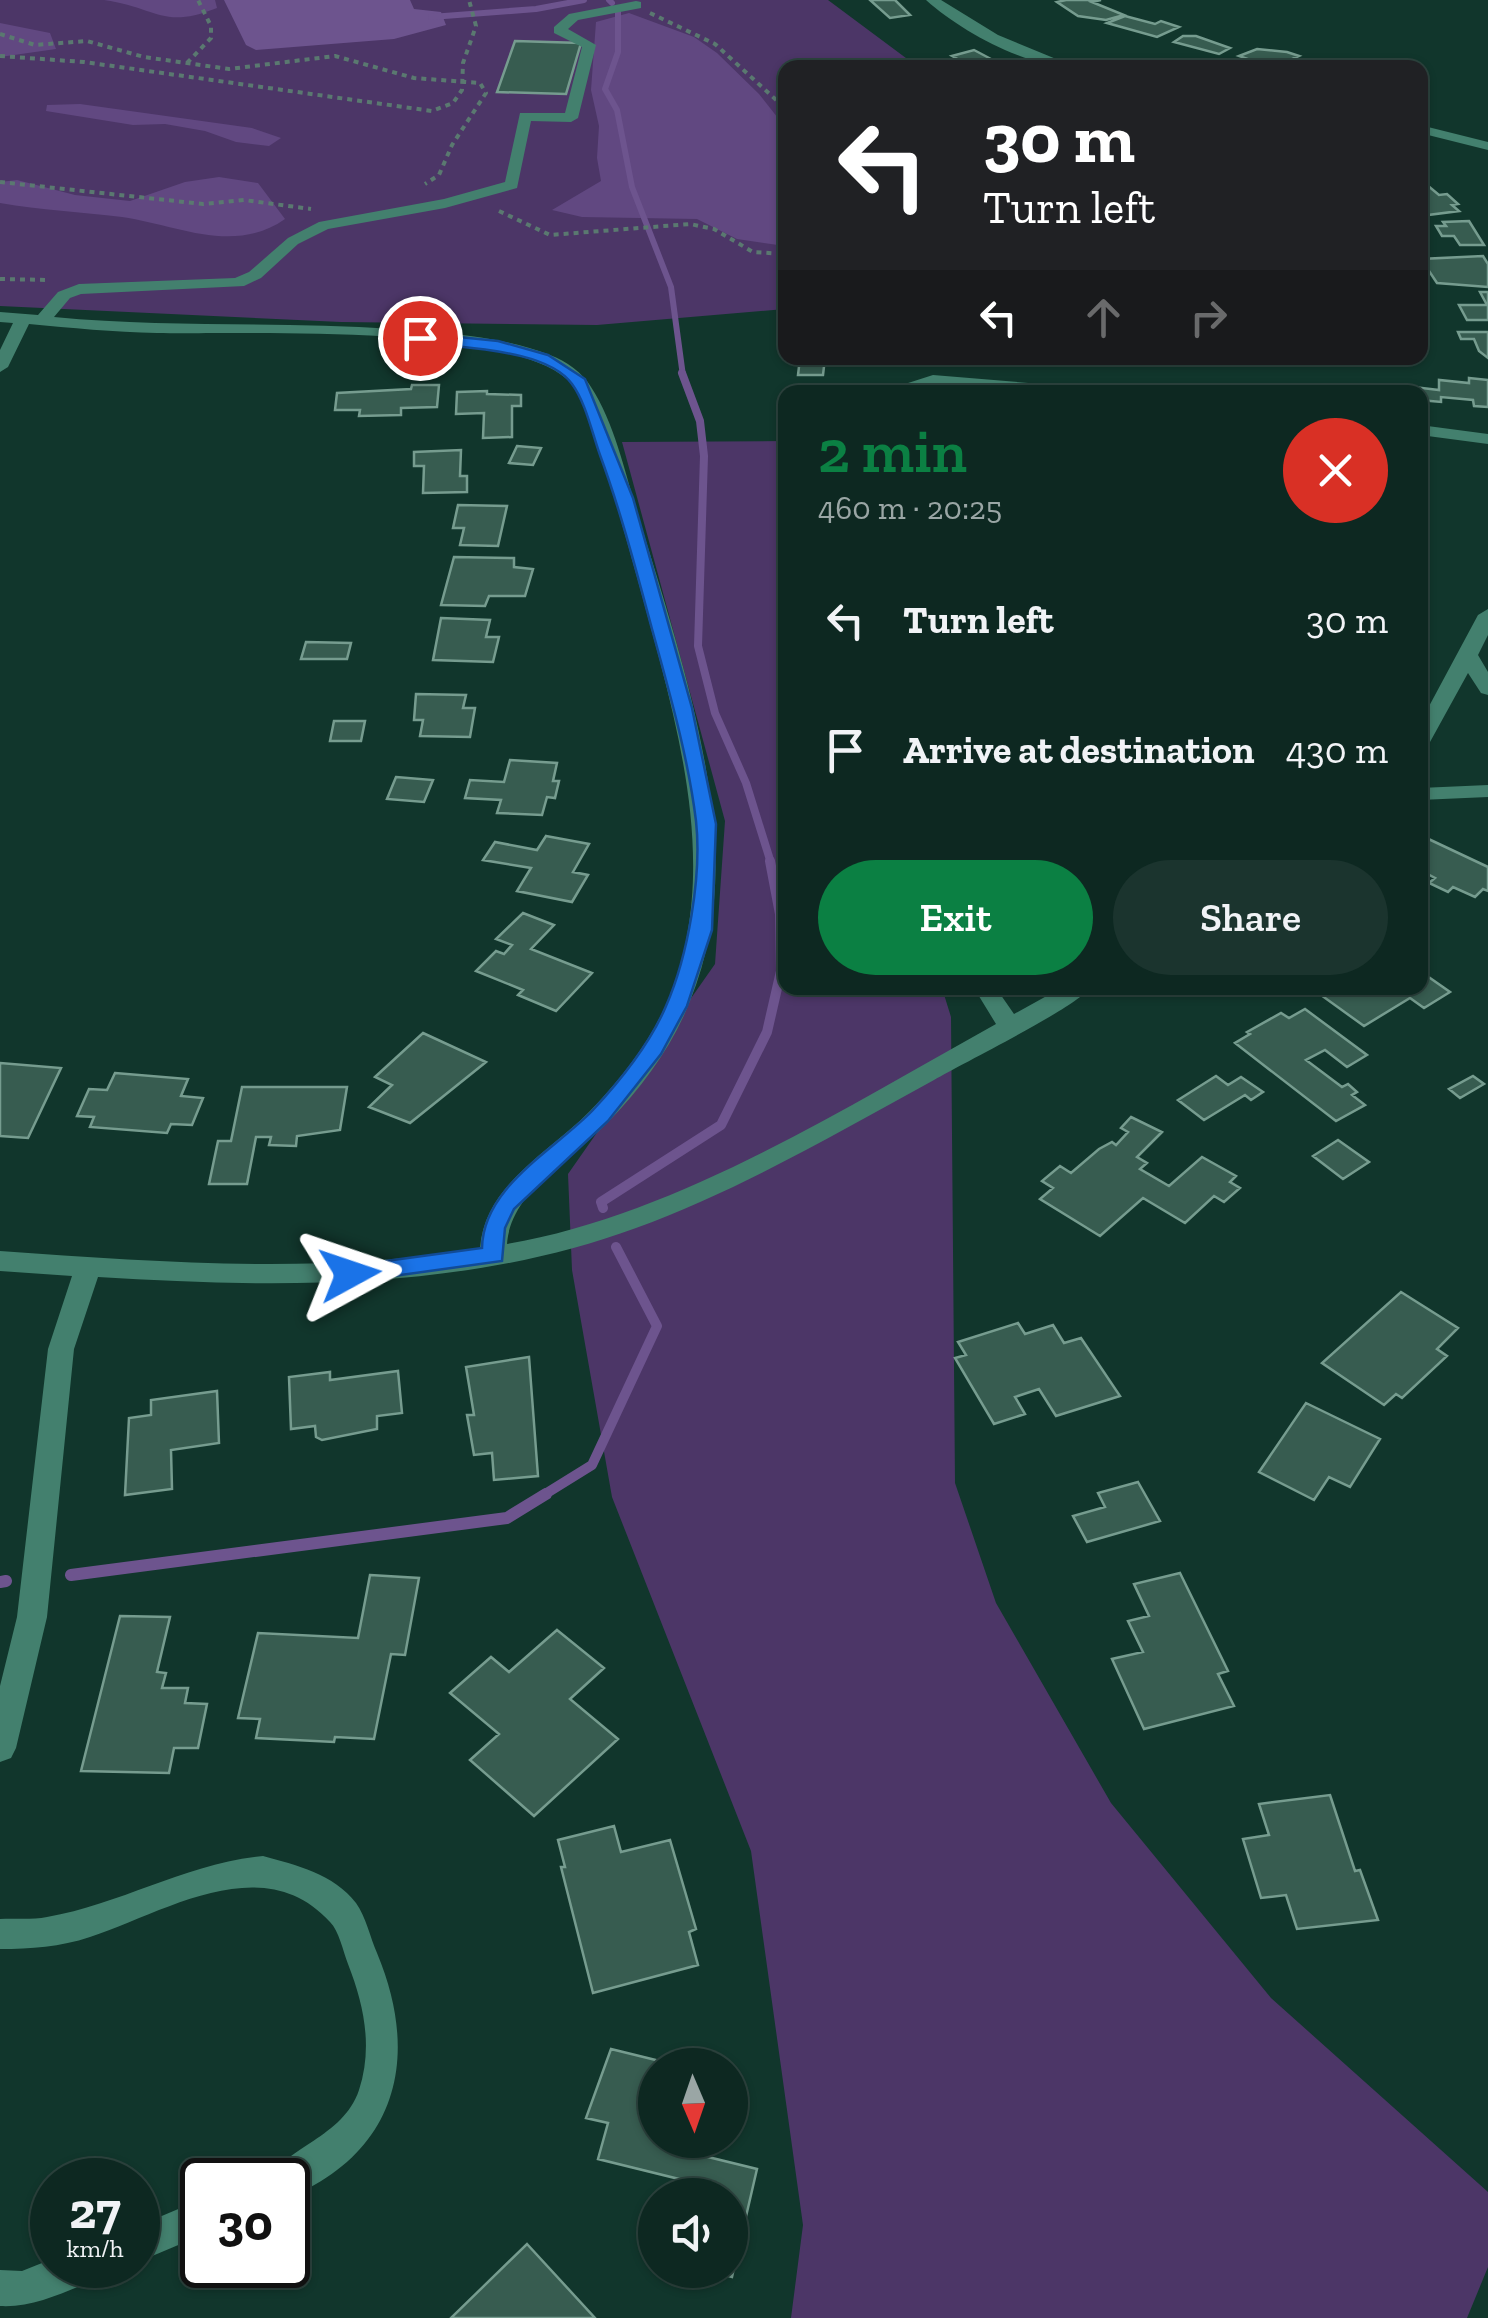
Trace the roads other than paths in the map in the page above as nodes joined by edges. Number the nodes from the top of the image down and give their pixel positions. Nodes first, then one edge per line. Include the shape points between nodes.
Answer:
1 (932, 0) edge
2 (636, 5) road end
3 (1051, 60) edge
4 (1428, 131) edge
5 (1488, 146) edge
6 (0, 318) edge
7 (33, 320) junction
8 (0, 367) edge
9 (914, 385) edge
10 (992, 385) edge
11 (1428, 431) edge
12 (1488, 438) edge
13 (1488, 615) edge
14 (1468, 656) junction
15 (1488, 689) edge
16 (1428, 728) edge
17 (1488, 791) edge
18 (1428, 794) edge
19 (988, 995) edge
20 (1066, 995) edge
21 (1012, 1025) junction
22 (493, 1255) junction
23 (0, 1261) edge
24 (88, 1266) junction
25 (0, 1748) edge
26 (0, 1934) edge
27 (310, 2168) edge
28 (30, 2286) edge
29 (0, 2288) edge

1 - 3 street via 994,38
2 - 7 street via 574,17 559,30 590,45 578,102 571,118 525,116 512,185 324,225 238,283 79,289
4 - 5 street
6 - 7 street
7 - 8 street
7 - 22 street via 459,340 563,367 586,395 624,498 683,708 706,824 701,930 677,1006 653,1049 584,1132 505,1204 494,1228
9 - 10 street
11 - 12 street
13 - 14 street
14 - 15 street
14 - 16 street
17 - 18 street
19 - 21 street
20 - 21 street
21 - 22 street via 861,1110 658,1210
22 - 24 street via 324,1276
23 - 24 street
24 - 25 street via 61,1348 32,1617
26 - 27 street via 82,1926 216,1873 301,1879 344,1912 377,1990 386,2037 363,2119 336,2153
28 - 29 street

